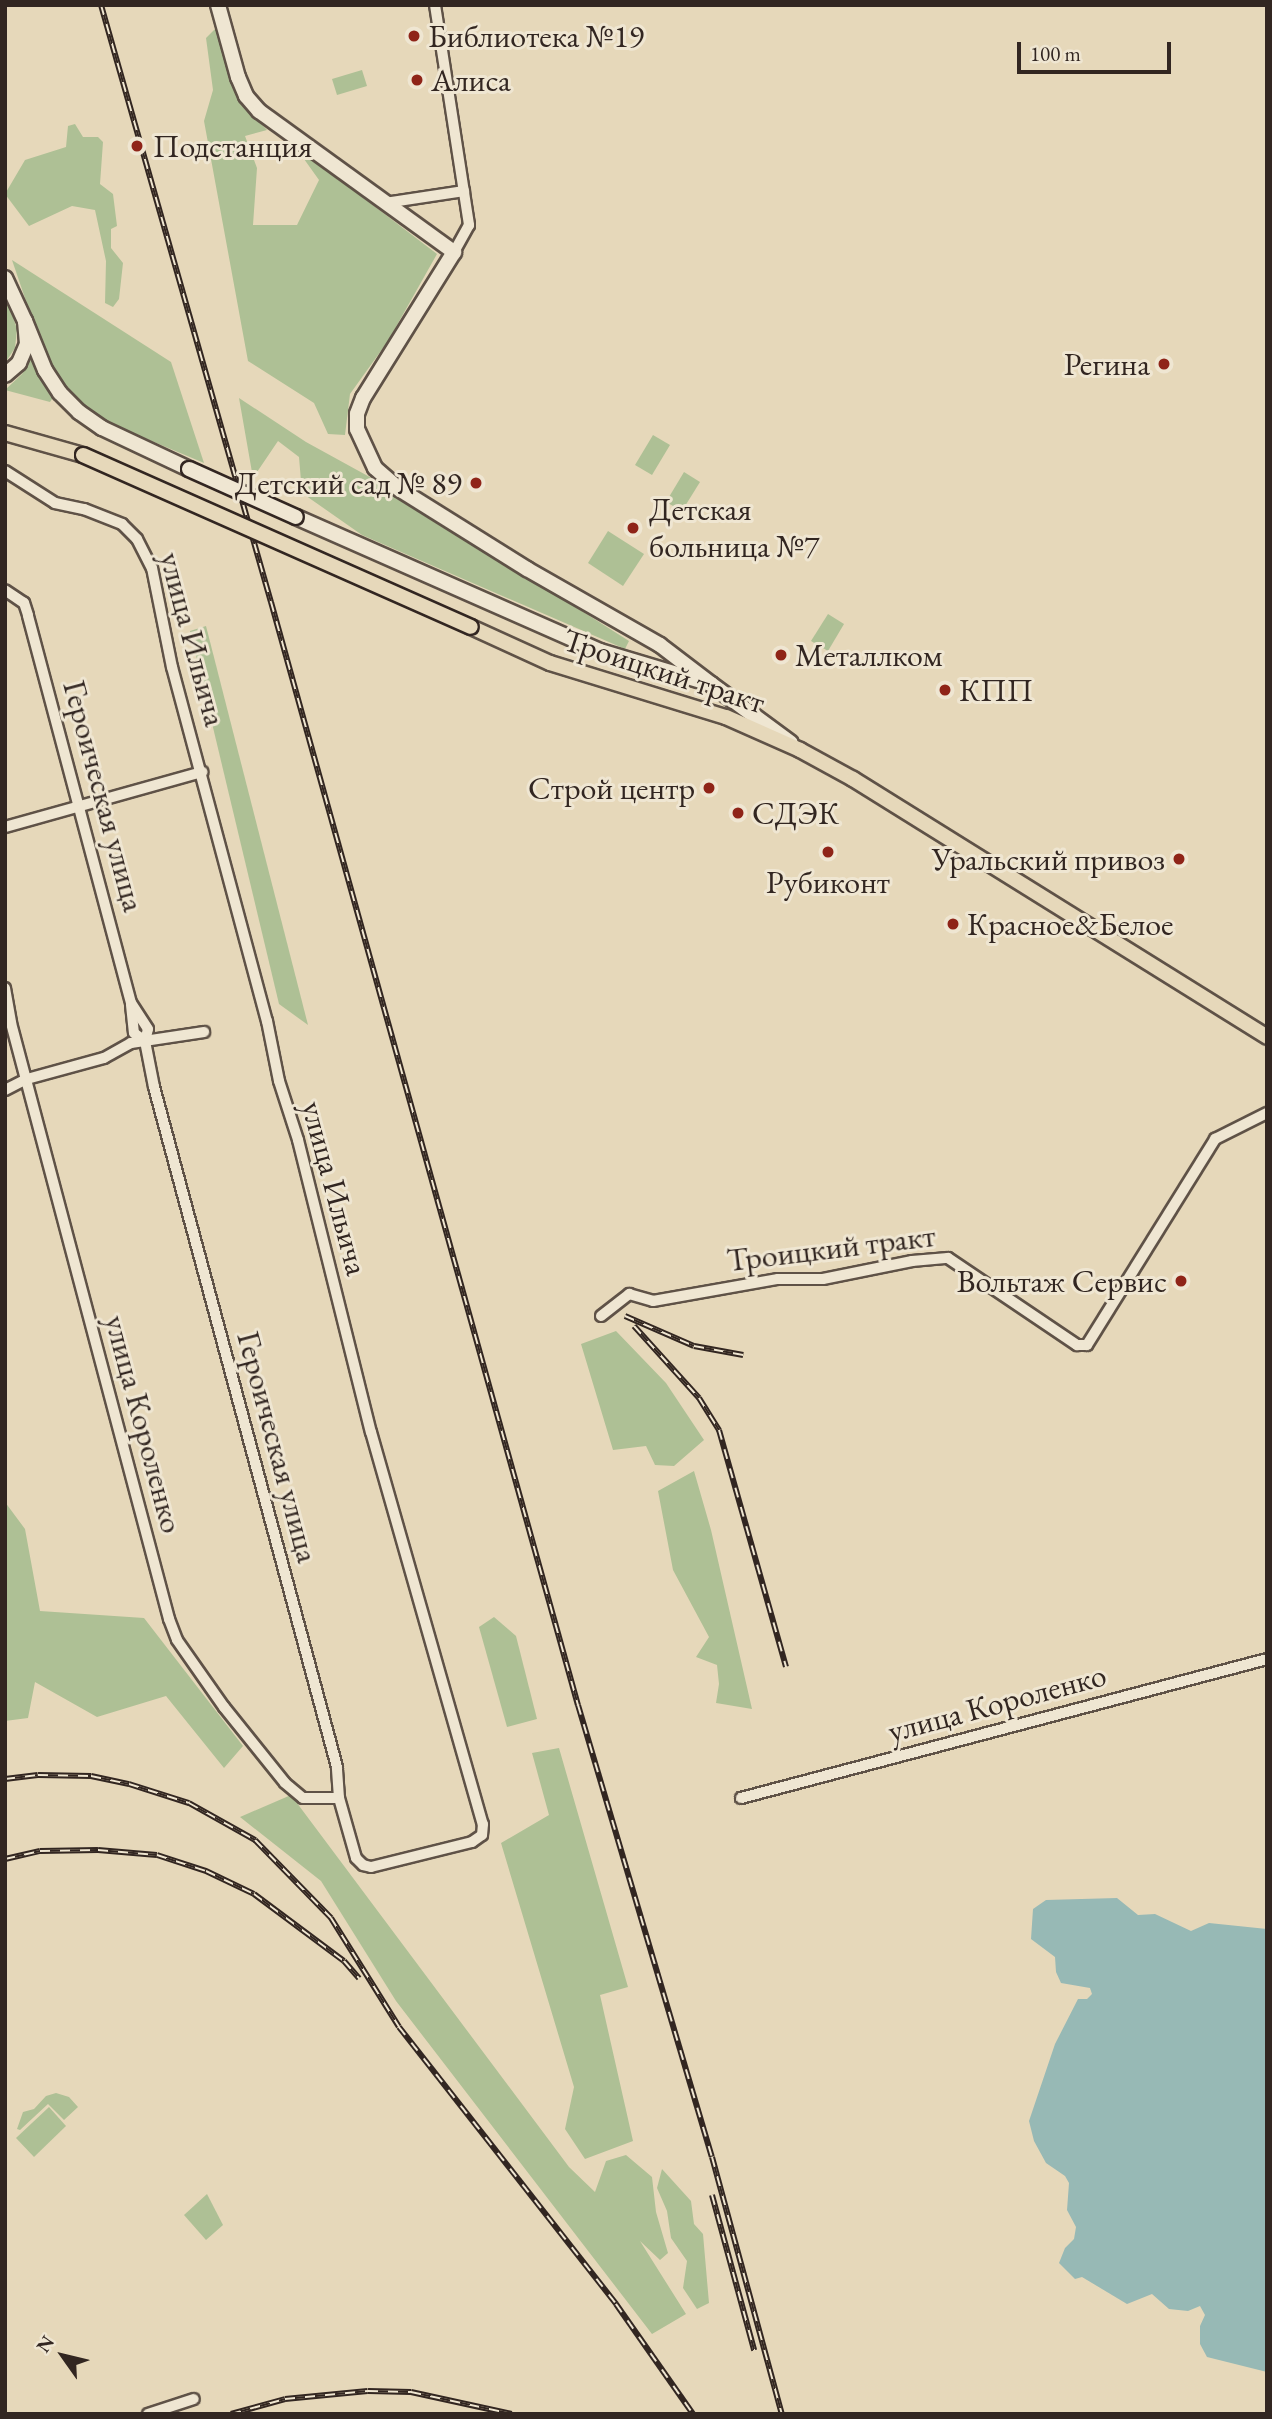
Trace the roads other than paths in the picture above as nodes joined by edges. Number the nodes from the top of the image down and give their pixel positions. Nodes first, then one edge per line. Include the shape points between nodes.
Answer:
1 (218, 5) edge
2 (435, 5) edge
3 (464, 191) junction
4 (385, 203) junction
5 (454, 252) junction
6 (5, 278) edge
7 (25, 321) junction
8 (5, 375) edge
9 (5, 433) edge
10 (5, 471) edge
11 (5, 590) edge
12 (660, 645) junction
13 (648, 666) junction
14 (711, 684) junction
15 (800, 750) junction
16 (202, 772) junction
17 (79, 807) junction
18 (5, 827) edge
19 (5, 988) edge
20 (204, 1032) dead end
21 (1267, 1037) edge
22 (145, 1041) junction
23 (27, 1079) junction
24 (5, 1090) edge
25 (1267, 1113) edge
26 (601, 1317) dead end
27 (1267, 1659) edge
28 (339, 1798) junction
29 (741, 1798) dead end
30 (363, 1865) joint
31 (194, 2399) dead end
32 (148, 2414) edge

1 - 4 street via 246,96 259,111
2 - 3 street
3 - 4 street
3 - 5 street via 469,225
4 - 5 street
5 - 12 street via 363,398 357,429 368,458 399,489
6 - 7 street
7 - 8 street via 23,355
7 - 13 street, bridge via 45,370 74,408 102,428 600,651
9 - 15 main road, Троицкий тракт, bridge via 83,455 550,663 726,717
10 - 16 street, улица Ильича via 55,503 113,520 131,531 144,550
11 - 17 street, Героическая улица via 24,603
12 - 13 street via 659,661
12 - 14 street
13 - 14 street
14 - 15 street
15 - 21 main road, Троицкий тракт
16 - 17 street
16 - 30 street, улица Ильича via 371,1432 483,1824 482,1835 472,1842 371,1867
17 - 18 street
17 - 22 street, Героическая улица via 131,1003 148,1029
19 - 23 street, улица Короленко
20 - 22 street
22 - 23 street via 131,1043 104,1058
22 - 28 street, Героическая улица via 234,1392 337,1768
23 - 24 street
23 - 28 street, улица Короленко via 160,1593 177,1640 294,1793 321,1800
25 - 26 street, Троицкий тракт via 1215,1139 1087,1345 1077,1345 948,1258 823,1279 778,1279 653,1301 629,1294
27 - 29 street, улица Короленко
28 - 30 street, Героическая улица via 356,1858
31 - 32 street

